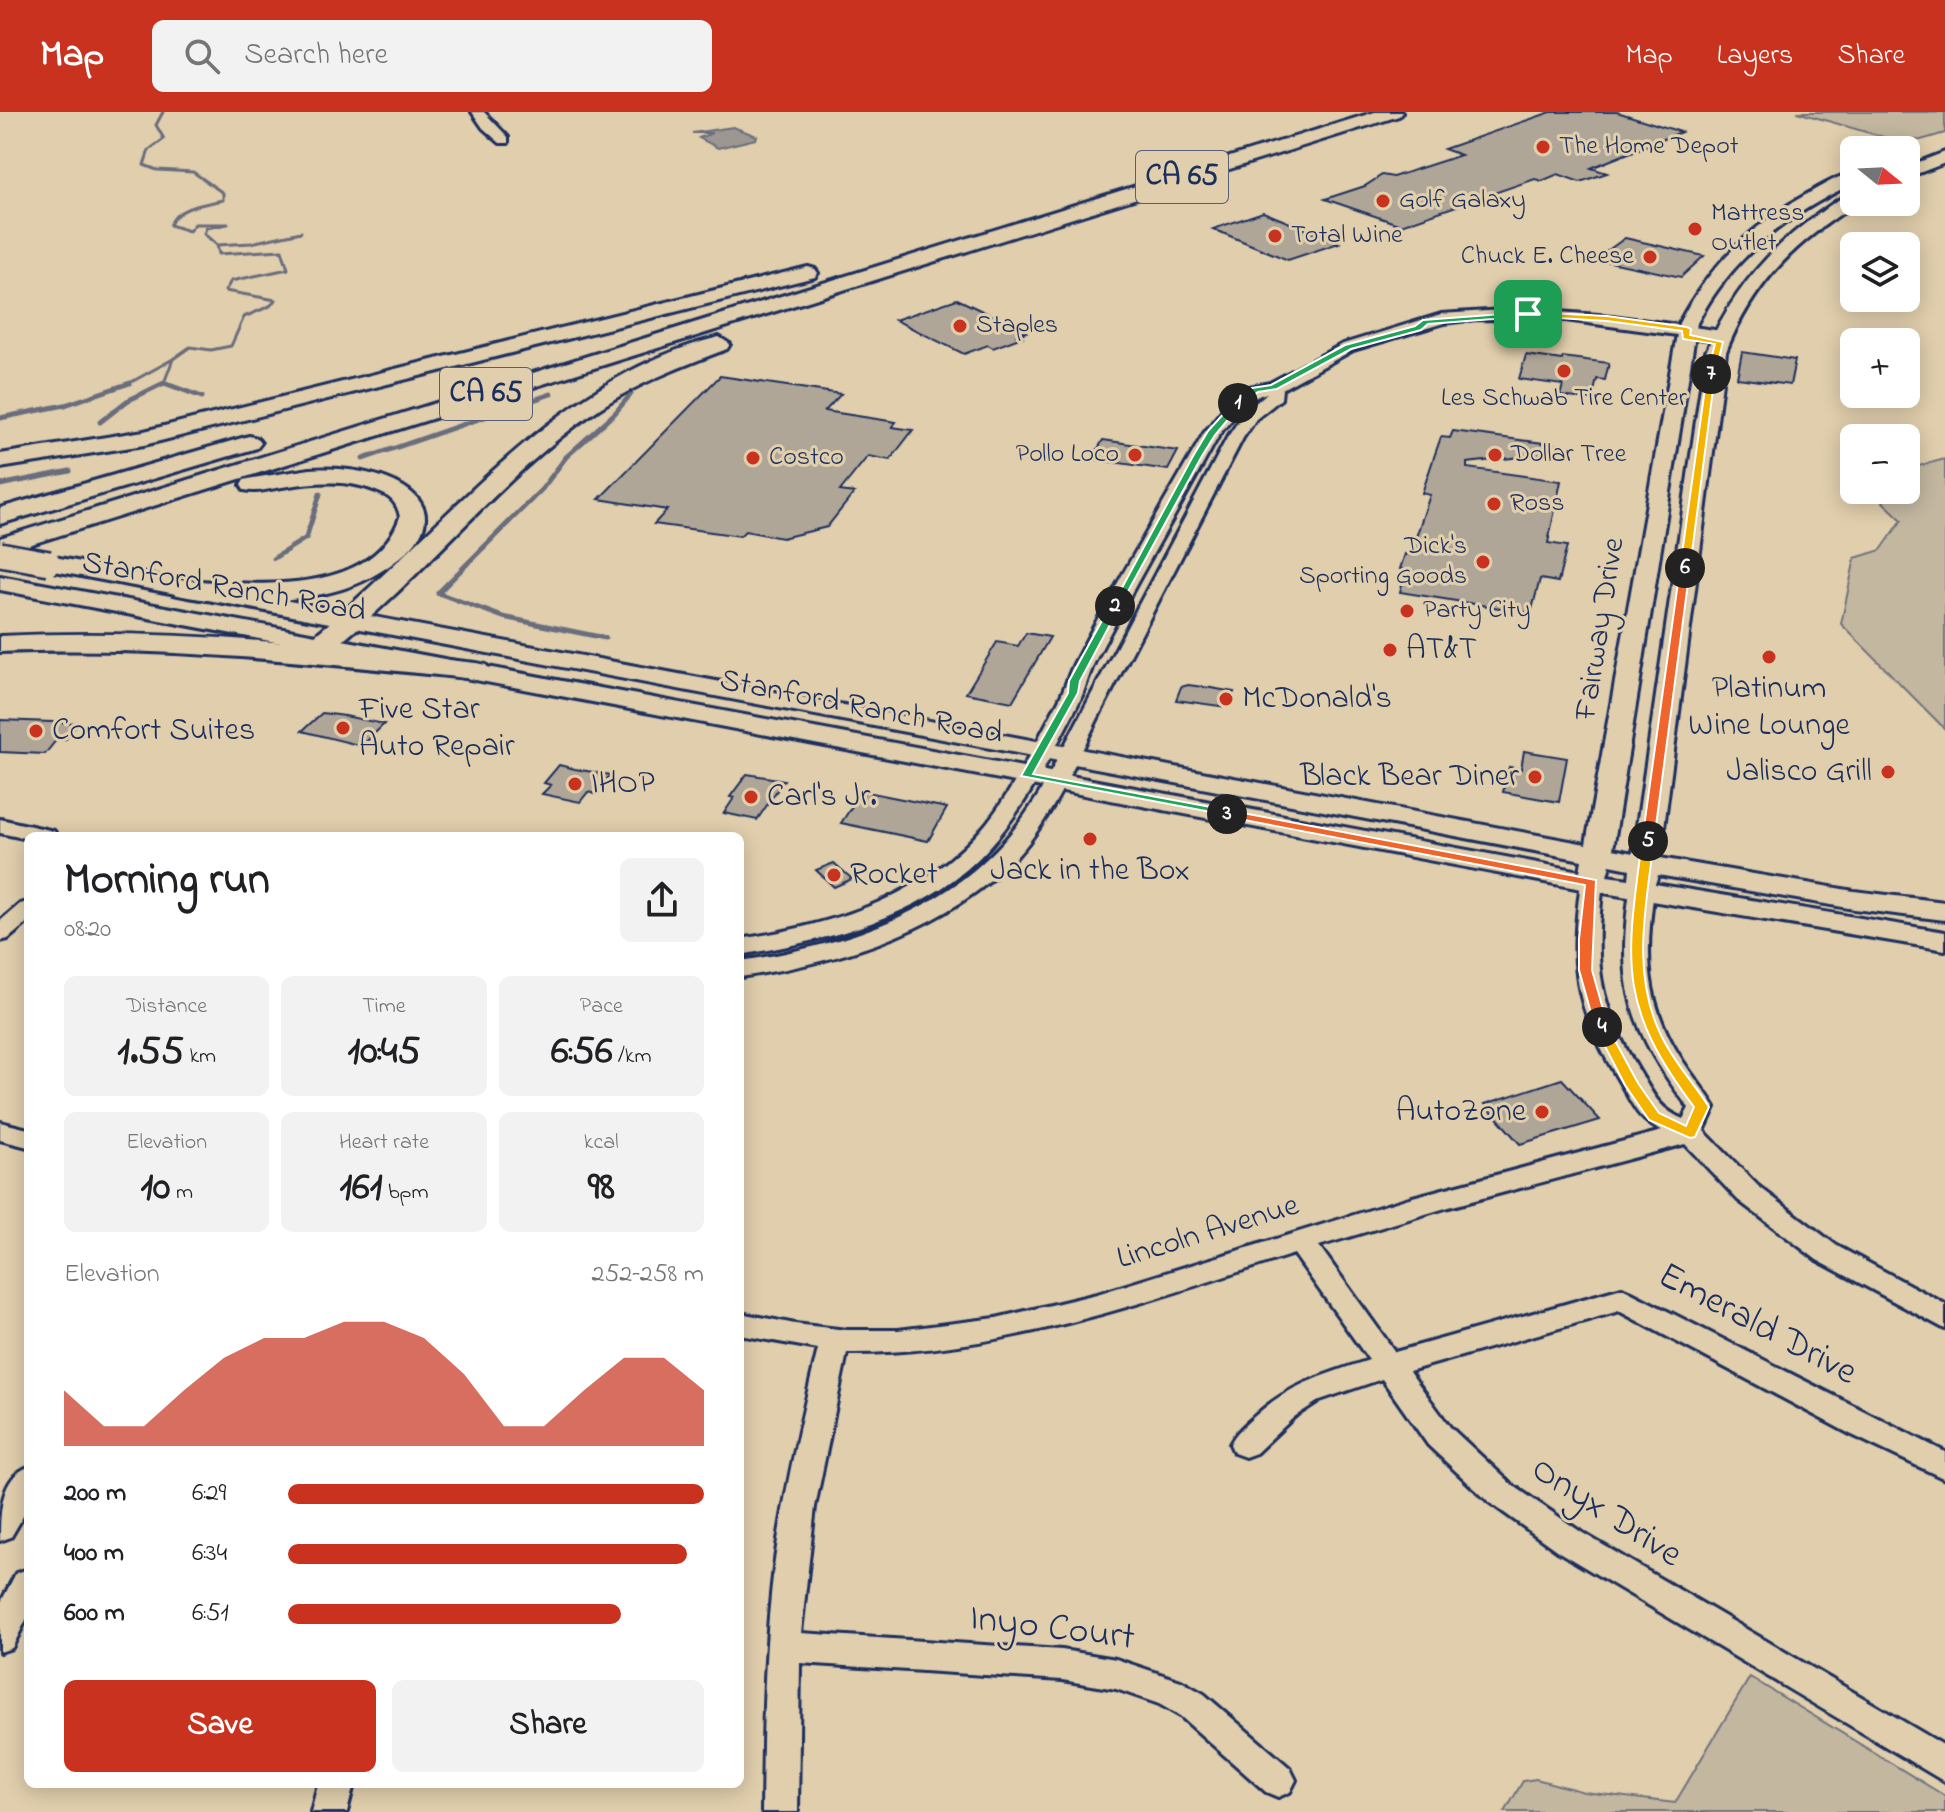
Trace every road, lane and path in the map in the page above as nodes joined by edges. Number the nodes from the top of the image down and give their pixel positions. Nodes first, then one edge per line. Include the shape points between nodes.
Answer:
1 (478, 112) edge
2 (1339, 112) edge
3 (1393, 112) edge
4 (504, 140) dead end
5 (1945, 143) edge
6 (1920, 151) edge
7 (1945, 157) edge
8 (1920, 167) edge
9 (1840, 184) edge
10 (1840, 207) edge
11 (971, 243) junction
12 (853, 260) dead end
13 (1686, 333) junction
14 (1721, 339) junction
15 (501, 348) junction
16 (1274, 387) junction
17 (378, 405) dead end
18 (276, 436) dead end
19 (0, 461) edge
20 (0, 502) edge
21 (0, 516) edge
22 (0, 546) edge
23 (0, 554) edge
24 (0, 564) edge
25 (0, 583) edge
26 (1645, 587) junction
27 (183, 588) junction
28 (1682, 592) junction
29 (353, 619) junction
30 (324, 642) junction
31 (0, 644) edge
32 (1093, 647) junction
33 (1123, 652) junction
34 (476, 671) junction
35 (1054, 754) junction
36 (1026, 776) junction
37 (1055, 781) junction
38 (0, 826) edge
39 (28, 832) edge
40 (1595, 868) junction
41 (943, 876) junction
42 (1644, 877) junction
43 (1945, 911) edge
44 (24, 913) edge
45 (902, 926) junction
46 (0, 934) edge
47 (1945, 941) edge
48 (744, 946) edge
49 (744, 968) edge
50 (0, 1131) edge
51 (1690, 1133) junction
52 (24, 1137) edge
53 (1301, 1242) junction
54 (1945, 1318) edge
55 (744, 1325) edge
56 (835, 1342) junction
57 (1387, 1366) junction
58 (1245, 1444) dead end
59 (1945, 1466) edge
60 (24, 1487) edge
61 (0, 1527) edge
62 (24, 1591) edge
63 (0, 1637) edge
64 (783, 1647) junction
65 (1945, 1765) edge
66 (1278, 1780) dead end
67 (335, 1788) edge
68 (329, 1812) edge
69 (780, 1812) edge

1 - 4 street
2 - 12 highway, CA 65
3 - 11 highway, CA 65
5 - 6 main road
7 - 8 main road
9 - 13 main road, Fairway Drive via 1793,209 1736,253 1700,299
10 - 14 main road via 1798,235 1762,269 1734,307
11 - 22 highway, CA 65
11 - 29 highway via 931,266 709,347 597,400 547,437
13 - 14 street
13 - 16 street via 1545,322 1421,327 1348,347
13 - 26 main road, Fairway Drive
14 - 28 main road via 1711,370
15 - 17 highway, CA 65 via 815,271
15 - 19 highway via 144,438
15 - 20 highway
16 - 32 street via 1255,390 1212,433
16 - 33 street via 1275,396 1250,416 1235,438
18 - 21 highway
23 - 27 main road, Stanford Ranch Road, bridge
24 - 27 highway via 238,489 293,477 368,479 395,490 409,505 413,521 405,541 377,564 341,581 300,590
25 - 30 main road, Stanford Ranch Road
26 - 28 main road
26 - 40 main road, Fairway Drive
27 - 29 main road, Stanford Ranch Road
28 - 42 main road
29 - 30 highway
29 - 35 main road, Stanford Ranch Road
30 - 34 main road, Stanford Ranch Road
31 - 34 highway via 164,643
32 - 33 street
32 - 35 street via 1074,681
33 - 35 street
34 - 36 main road, Stanford Ranch Road
35 - 36 street
35 - 37 street
35 - 40 main road, Stanford Ranch Road
36 - 37 main road, Stanford Ranch Road
36 - 41 street via 992,831
37 - 40 main road, Stanford Ranch Road
37 - 45 street via 1030,826 997,865
38 - 39 street
40 - 42 main road, Stanford Ranch Road
40 - 51 street, Fairway Drive via 1586,970 1603,1031 1654,1117
41 - 45 street via 902,914
41 - 48 street via 850,922
42 - 43 main road, Stanford Ranch Road
42 - 47 main road, Stanford Ranch Road
42 - 51 street via 1635,951 1639,991 1653,1033 1702,1107
44 - 46 street
45 - 49 street via 816,955
50 - 52 street
51 - 53 street, Lincoln Avenue
51 - 54 street, Fairway Drive via 1748,1193 1827,1253
53 - 56 street, Lincoln Avenue via 1015,1328 907,1343
53 - 57 street, Onyx Drive
55 - 56 street, Lincoln Avenue
56 - 64 street via 800,1502
57 - 58 street, Emerald Drive via 1309,1392
57 - 59 street, Emerald Drive via 1622,1299
57 - 65 street, Onyx Drive via 1439,1436 1534,1518
60 - 61 street
62 - 63 street
64 - 66 street, Inyo Court via 1062,1665 1116,1674 1192,1705
64 - 69 street
67 - 68 street

